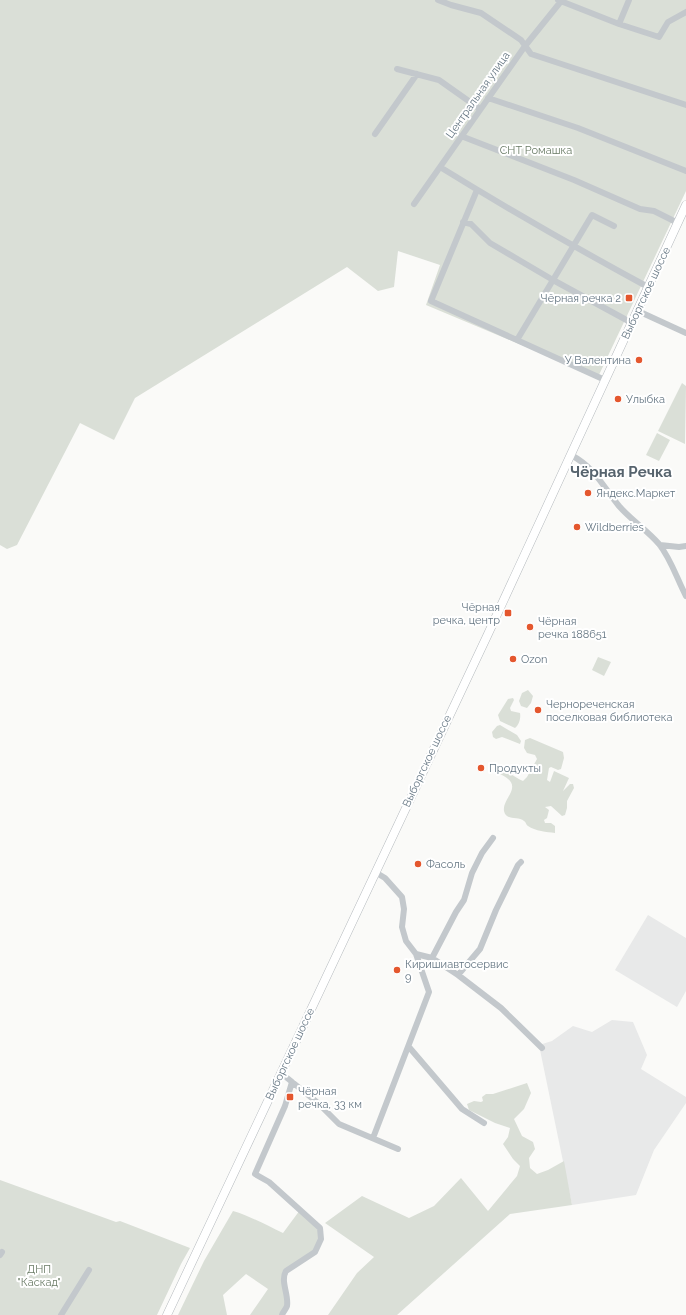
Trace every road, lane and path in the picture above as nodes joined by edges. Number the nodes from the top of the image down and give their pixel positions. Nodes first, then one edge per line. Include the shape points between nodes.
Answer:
1 (438, 0) edge
2 (560, 0) edge
3 (629, 0) edge
4 (686, 12) edge
5 (619, 24) junction
6 (525, 46) junction
7 (397, 69) dead end
8 (417, 74) junction
9 (488, 98) junction
10 (686, 105) edge
11 (480, 109) junction
12 (375, 134) dead end
13 (461, 136) junction
14 (440, 166) junction
15 (686, 171) edge
16 (477, 190) junction
17 (414, 204) dead end
18 (686, 205) edge
19 (463, 222) junction
20 (678, 223) junction
21 (614, 226) dead end
22 (573, 246) junction
23 (553, 280) junction
24 (648, 287) junction
25 (638, 311) junction
26 (632, 323) junction
27 (686, 333) edge
28 (517, 340) junction
29 (604, 380) junction
30 (571, 455) junction
31 (660, 545) junction
32 (686, 546) edge
33 (686, 596) edge
34 (493, 838) dead end
35 (521, 862) dead end
36 (375, 872) junction
37 (416, 954) junction
38 (432, 958) junction
39 (458, 975) junction
40 (409, 1047) junction
41 (542, 1048) dead end
42 (281, 1074) junction
43 (292, 1082) junction
44 (484, 1123) dead end
45 (373, 1138) junction
46 (398, 1149) dead end
47 (89, 1270) dead end
48 (61, 1315) edge
49 (167, 1315) edge
50 (282, 1315) edge

1 - 6 street via 480,13 521,40
2 - 5 street
2 - 6 street, Центральная улица
3 - 5 street
4 - 5 street via 668,22 659,37
6 - 9 street, Центральная улица
6 - 10 street via 531,54
7 - 8 street
8 - 11 street via 439,80
8 - 12 street
9 - 11 street, Центральная улица
9 - 15 street via 578,128
11 - 13 street, Центральная улица
13 - 14 street, Центральная улица
13 - 20 street via 640,208 654,211
14 - 16 street
14 - 17 street, Центральная улица
16 - 19 street
16 - 22 street
18 - 20 main road, Выборгское шоссе
19 - 23 street via 472,224 490,242
19 - 28 street via 431,301
20 - 24 main road, Выборгское шоссе
21 - 22 street via 592,215
22 - 23 street
22 - 24 street
23 - 26 street
23 - 28 street
24 - 25 main road, Выборгское шоссе
25 - 26 main road, Выборгское шоссе
25 - 27 street
26 - 29 main road, Выборгское шоссе
28 - 29 street
29 - 30 main road, Выборгское шоссе
30 - 31 street via 594,472 619,506
30 - 36 main road, Выборгское шоссе
31 - 32 street
31 - 33 street
34 - 38 street via 482,853 472,873 464,900
35 - 39 street via 496,910 480,949
36 - 37 street via 385,878 402,896 402,927 406,941
36 - 42 main road, Выборгское шоссе
37 - 38 street
37 - 40 street via 429,992
38 - 39 street
39 - 41 street via 501,1008
40 - 44 street via 462,1109
40 - 45 street
42 - 43 street
42 - 49 main road, Выборгское шоссе
43 - 45 street via 339,1124
43 - 50 street via 285,1106 255,1174 269,1182 320,1228 321,1239 315,1252 286,1271 283,1276 287,1308
45 - 46 street
47 - 48 street

